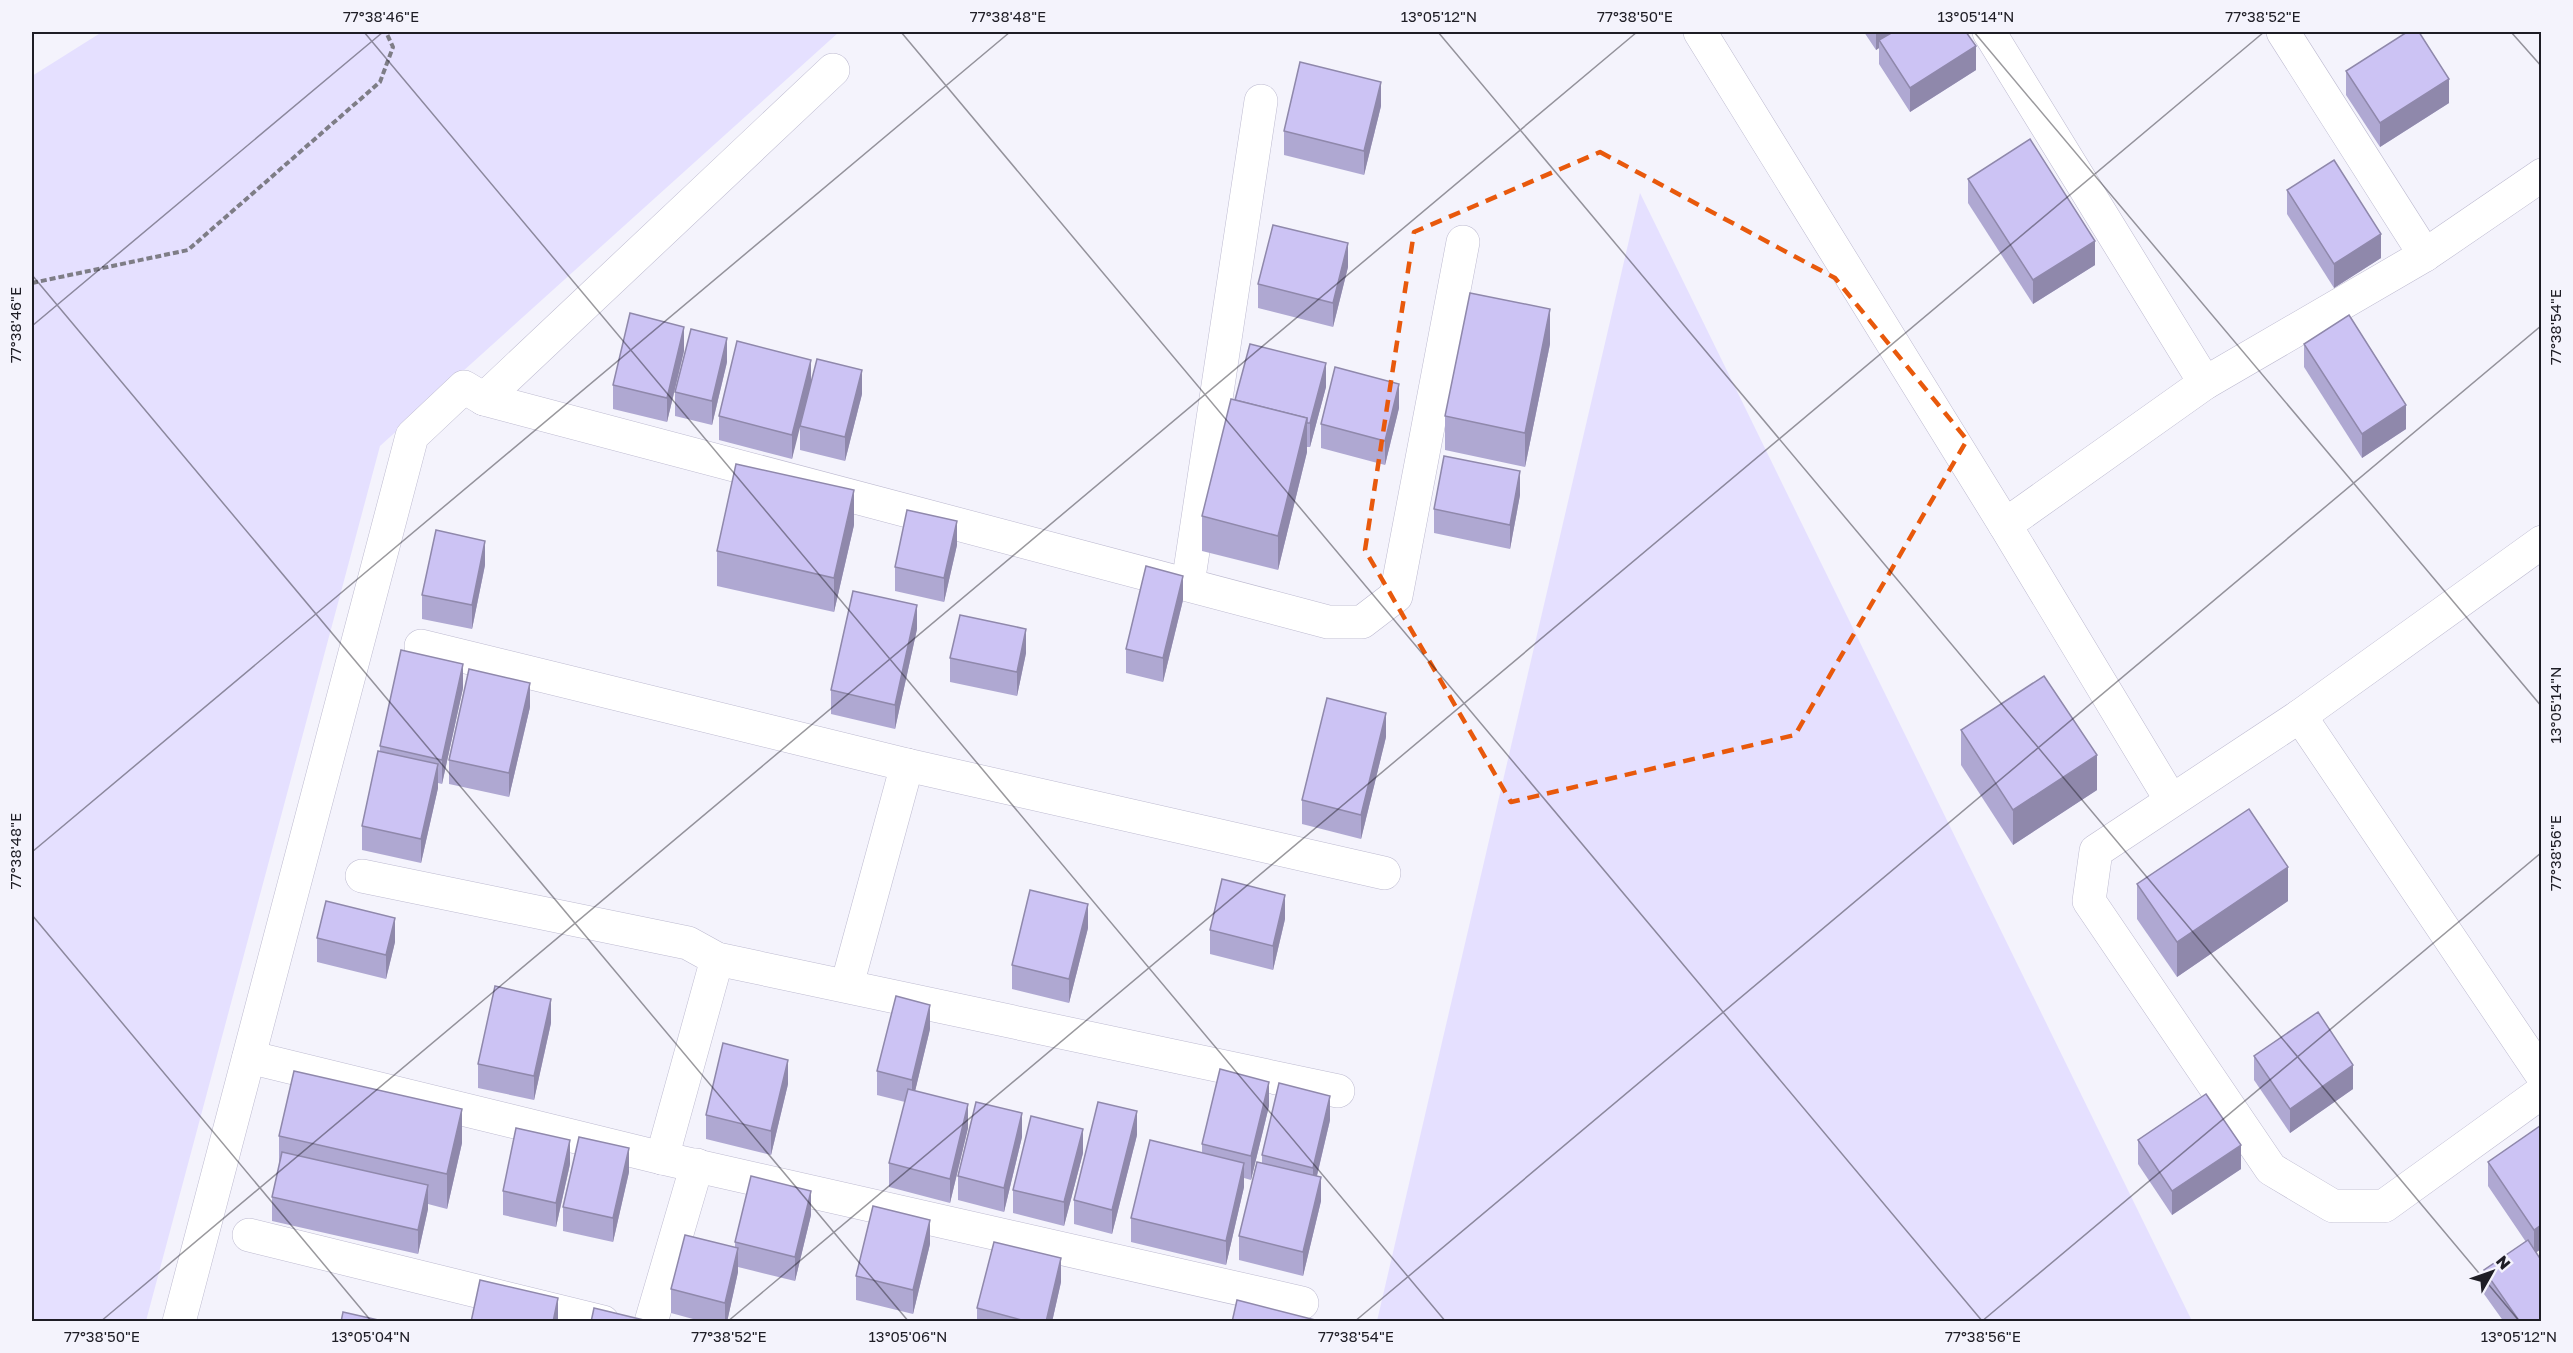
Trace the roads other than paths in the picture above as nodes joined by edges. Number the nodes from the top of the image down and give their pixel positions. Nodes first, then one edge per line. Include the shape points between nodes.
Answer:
1 (1700, 32) edge
2 (1989, 32) edge
3 (2283, 32) edge
4 (833, 69) dead end
5 (1262, 101) dead end
6 (2541, 175) edge
7 (1463, 242) dead end
8 (2425, 255) junction
9 (2205, 383) junction
10 (484, 399) junction
11 (2005, 525) junction
12 (2541, 542) edge
13 (1188, 584) junction
14 (421, 646) dead end
15 (2300, 716) junction
16 (907, 765) junction
17 (2171, 800) junction
18 (1383, 873) dead end
19 (362, 876) dead end
20 (717, 959) junction
21 (847, 985) junction
22 (249, 1057) junction
23 (2541, 1075) edge
24 (1338, 1090) dead end
25 (2541, 1092) edge
26 (662, 1158) junction
27 (697, 1165) junction
28 (249, 1235) dead end
29 (1302, 1304) dead end
30 (179, 1322) edge
31 (603, 1322) edge
32 (651, 1322) edge

1 - 11 street
2 - 9 street
3 - 8 street
4 - 10 street
5 - 13 street
6 - 8 street
7 - 13 street via 1396,596 1362,622 1328,622
8 - 9 street
9 - 11 street
10 - 13 street
10 - 22 street via 464,387 412,436
11 - 17 street
12 - 15 street
14 - 16 street
15 - 17 street
15 - 23 street
16 - 18 street
16 - 21 street
17 - 25 street via 2096,851 2089,901 2271,1169 2333,1206 2384,1206
19 - 20 street via 688,943
20 - 21 street
20 - 26 street
21 - 24 street
22 - 26 street
22 - 30 street
26 - 27 street
27 - 29 street
27 - 32 street
28 - 31 street

